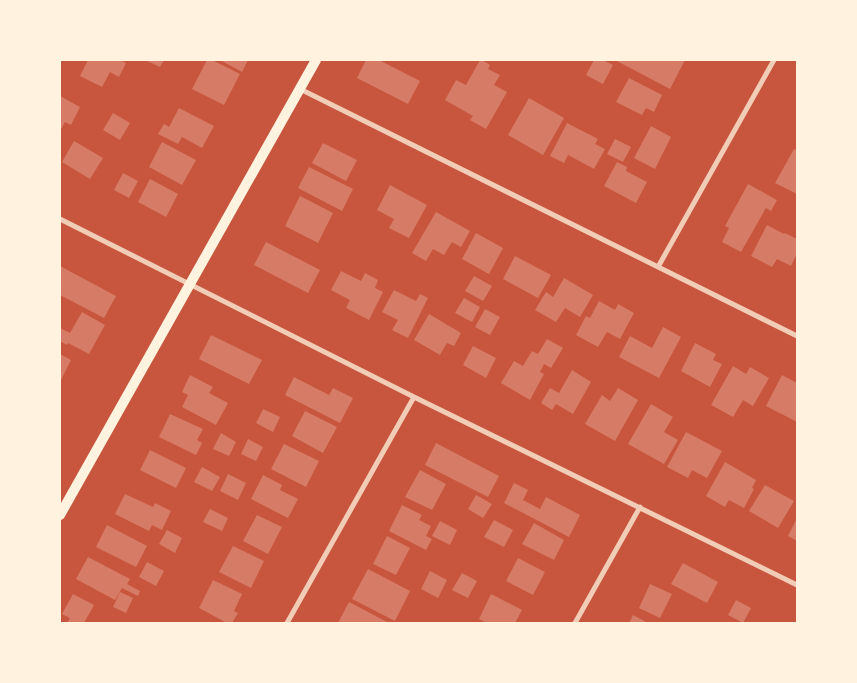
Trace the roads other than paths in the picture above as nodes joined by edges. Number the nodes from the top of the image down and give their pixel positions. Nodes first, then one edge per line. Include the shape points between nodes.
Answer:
1 (316, 60) edge
2 (774, 60) edge
3 (300, 89) junction
4 (60, 219) edge
5 (658, 268) junction
6 (190, 284) junction
7 (797, 336) edge
8 (414, 397) junction
9 (640, 507) junction
10 (60, 515) edge
11 (797, 586) edge
12 (287, 623) edge
13 (575, 623) edge

1 - 3 main road
2 - 5 street
3 - 5 street
3 - 6 main road
4 - 6 street
5 - 7 street
6 - 8 street
6 - 10 main road
8 - 9 street
8 - 12 street
9 - 11 street
9 - 13 street

